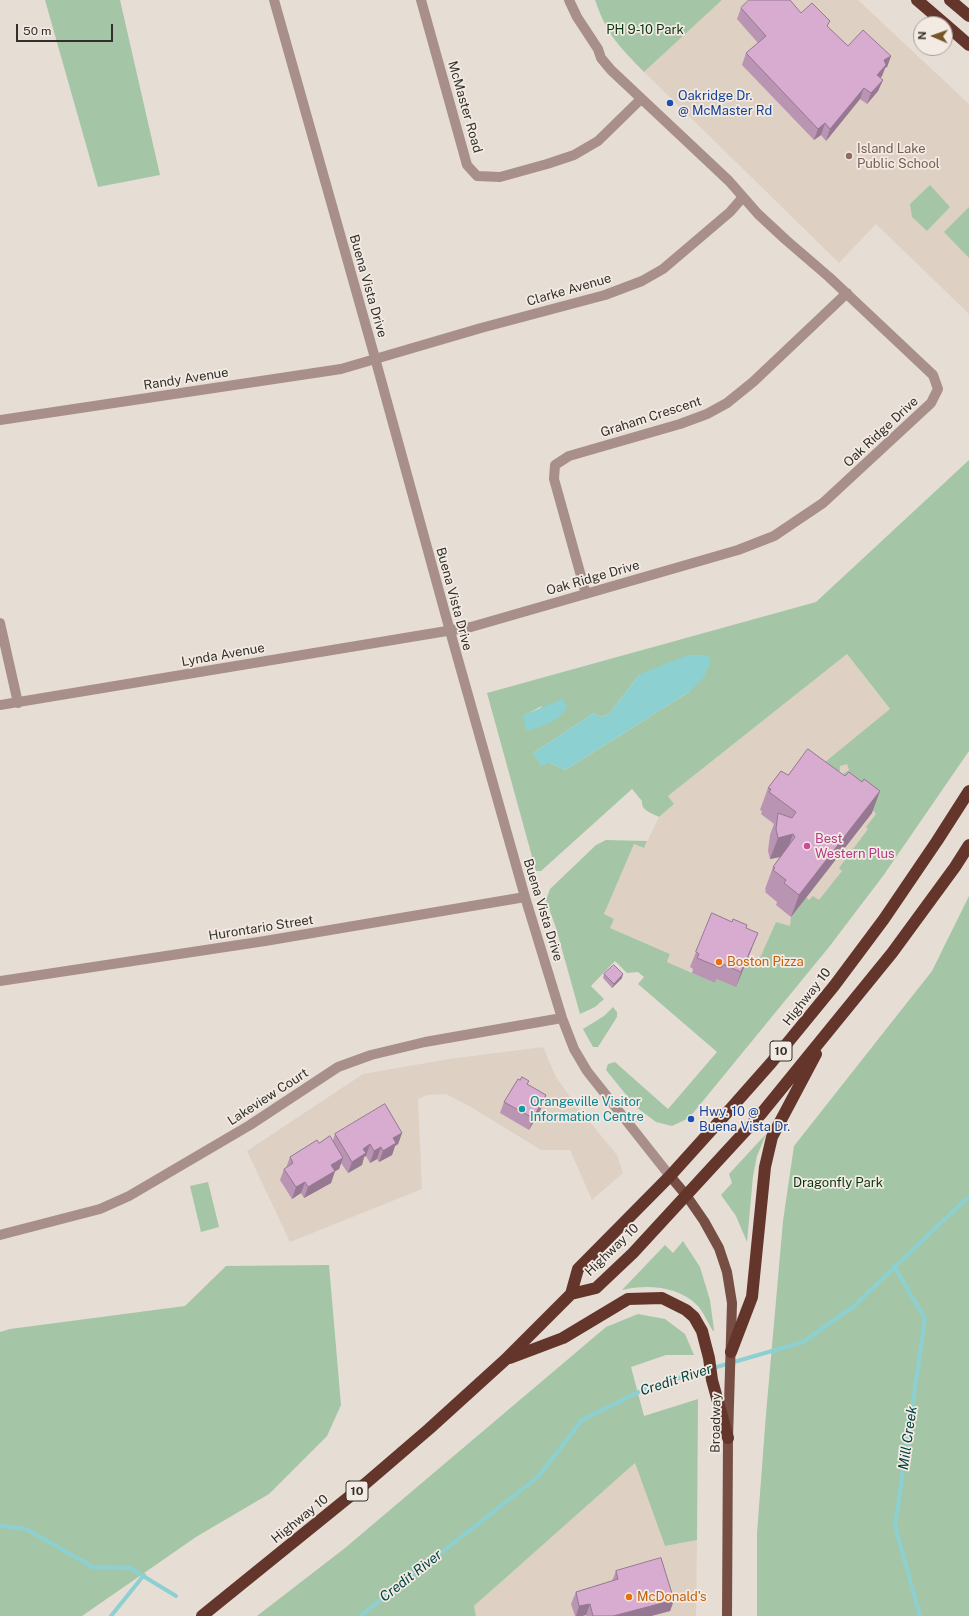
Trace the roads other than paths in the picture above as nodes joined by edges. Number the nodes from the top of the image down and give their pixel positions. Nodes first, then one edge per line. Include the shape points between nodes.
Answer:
1 (274, 0) edge
2 (421, 0) edge
3 (569, 0) edge
4 (917, 0) edge
5 (950, 0) edge
6 (936, 16) edge
7 (969, 16) edge
8 (953, 31) edge
9 (969, 45) edge
10 (641, 99) junction
11 (743, 197) junction
12 (847, 293) junction
13 (375, 358) junction
14 (0, 420) edge
15 (586, 594) junction
16 (0, 623) edge
17 (450, 631) junction
18 (18, 703) junction
19 (0, 705) edge
20 (969, 791) edge
21 (969, 845) edge
22 (525, 897) junction
23 (0, 980) edge
24 (562, 1018) junction
25 (826, 1032) junction
26 (670, 1176) junction
27 (686, 1195) junction
28 (0, 1235) edge
29 (571, 1294) junction
30 (731, 1352) junction
31 (505, 1360) junction
32 (728, 1438) junction
33 (202, 1616) edge
34 (727, 1616) edge

1 - 13 street, Buena Vista Drive
2 - 10 street, McMaster Road via 467,165 477,176 500,177 574,155 598,141
3 - 10 street, Oak Ridge Drive via 601,58
4 - 6 highway
5 - 7 highway
8 - 9 highway
10 - 11 street, Oak Ridge Drive
11 - 12 street, Oak Ridge Drive via 758,214
11 - 13 street, Clarke Avenue via 730,212 674,261 642,281 605,295
12 - 15 street, Graham Crescent via 753,382 727,403 680,424 569,456 555,465 554,479
12 - 15 street, Oak Ridge Drive via 933,375 938,389 931,403 823,504 774,536 708,560
13 - 14 street, Randy Avenue via 342,369
13 - 17 street, Buena Vista Drive
15 - 17 street, Oak Ridge Drive
16 - 18 street
17 - 18 street, Lynda Avenue
17 - 22 street, Buena Vista Drive
18 - 19 street, Lynda Avenue
20 - 26 highway, Highway 10 / 10 via 884,919 834,986 771,1063
21 - 25 highway, Highway 10 / 10 via 892,953
22 - 23 street, Hurontario Street via 264,941
22 - 24 street, Buena Vista Drive
24 - 26 street, Buena Vista Drive via 586,1071
24 - 28 street, Lakeview Court via 425,1042 372,1054 338,1067 250,1125 129,1196 100,1208
25 - 27 highway, Highway 10 / 10 via 761,1114
25 - 30 highway via 772,1137 764,1173 752,1297
26 - 27 main road, Broadway
26 - 29 highway, Highway 10 / 10 via 578,1269
27 - 29 highway, Highway 10 / 10 via 633,1253 596,1288
27 - 30 main road, Broadway via 704,1220 719,1248 727,1272 732,1303
29 - 31 highway, Highway 10 / 10
30 - 32 main road, Broadway
31 - 32 highway via 563,1338 628,1299 662,1298 686,1310 694,1317 702,1331
31 - 33 highway, Highway 10 / 10 via 365,1484
32 - 34 main road, Broadway

